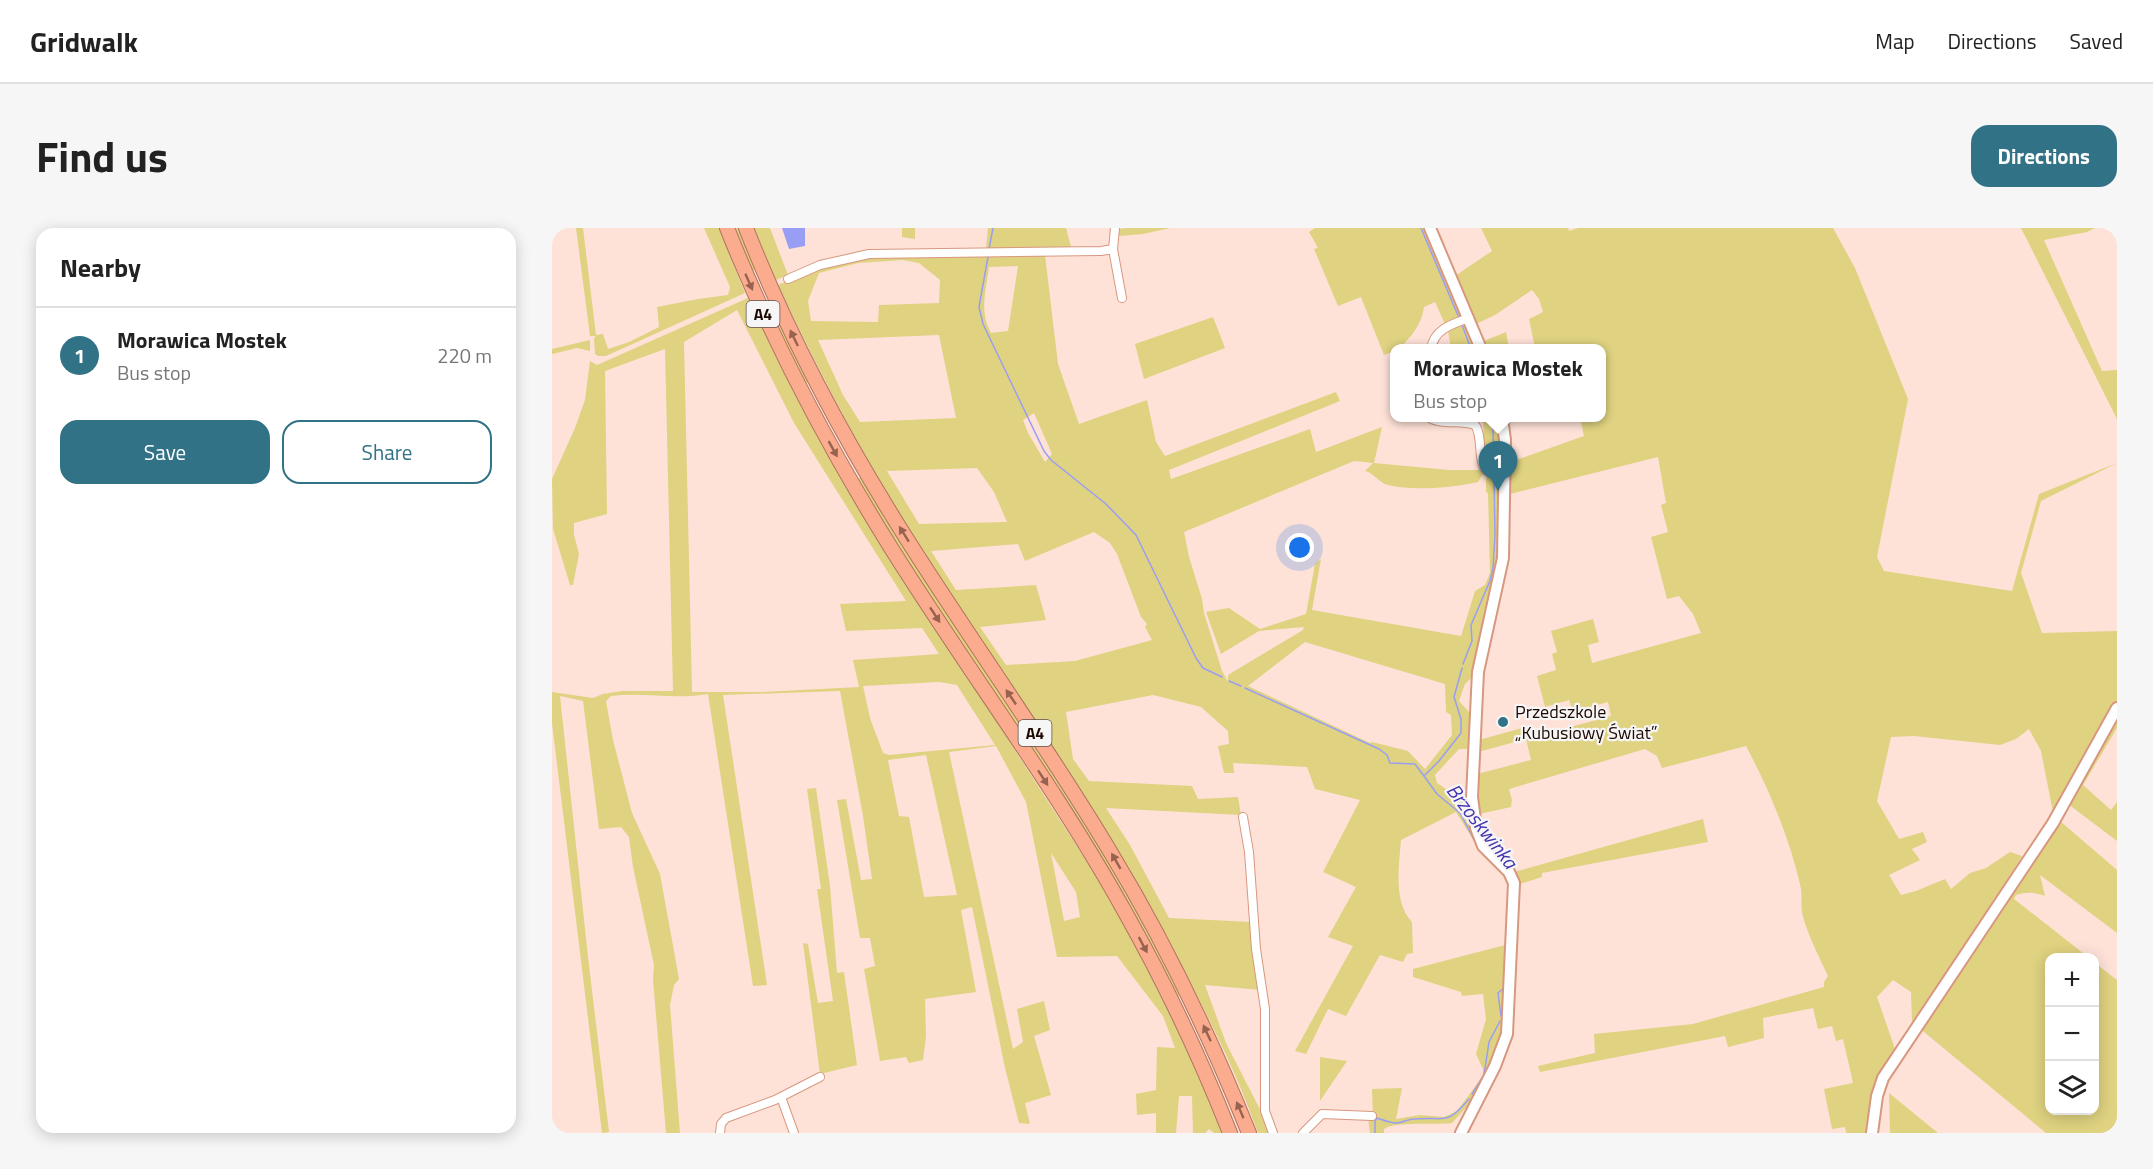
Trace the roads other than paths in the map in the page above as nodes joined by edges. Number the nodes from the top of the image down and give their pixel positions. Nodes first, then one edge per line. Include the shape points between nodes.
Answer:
1 (726, 228) edge
2 (746, 228) edge
3 (1115, 228) edge
4 (1430, 228) edge
5 (1113, 249) junction
6 (788, 279) dead end
7 (1122, 298) dead end
8 (1463, 320) junction
9 (1432, 344) edge
10 (1478, 344) edge
11 (1468, 422) edge
12 (1503, 422) edge
13 (1497, 473) junction
14 (2117, 708) edge
15 (1243, 817) dead end
16 (820, 1077) dead end
17 (781, 1097) junction
18 (1372, 1116) dead end
19 (720, 1133) edge
20 (794, 1133) edge
21 (1230, 1133) edge
22 (1249, 1133) edge
23 (1273, 1133) edge
24 (1303, 1133) edge
25 (1461, 1133) edge
26 (1872, 1133) edge

1 -> 21 highway, A4 via 805,398 882,534 1124,910 1182,1023
22 -> 2 highway, A4 via 1173,965 1111,852 898,524 820,390
3 - 5 street
4 - 8 street
5 - 6 street via 869,254 820,265
5 - 7 street
8 - 9 street via 1447,326
8 - 10 street
11 - 13 street via 1475,425 1481,437 1482,463
12 - 13 street via 1505,440
13 - 25 street via 1503,558 1478,672 1472,797 1483,846 1509,872 1514,883 1509,1006 1502,1050
14 - 26 street via 2053,824 1883,1078 1876,1096
15 - 23 street via 1265,1009 1265,1111
16 - 17 street
17 - 19 street via 726,1118
17 - 20 street
18 - 24 street via 1322,1114

